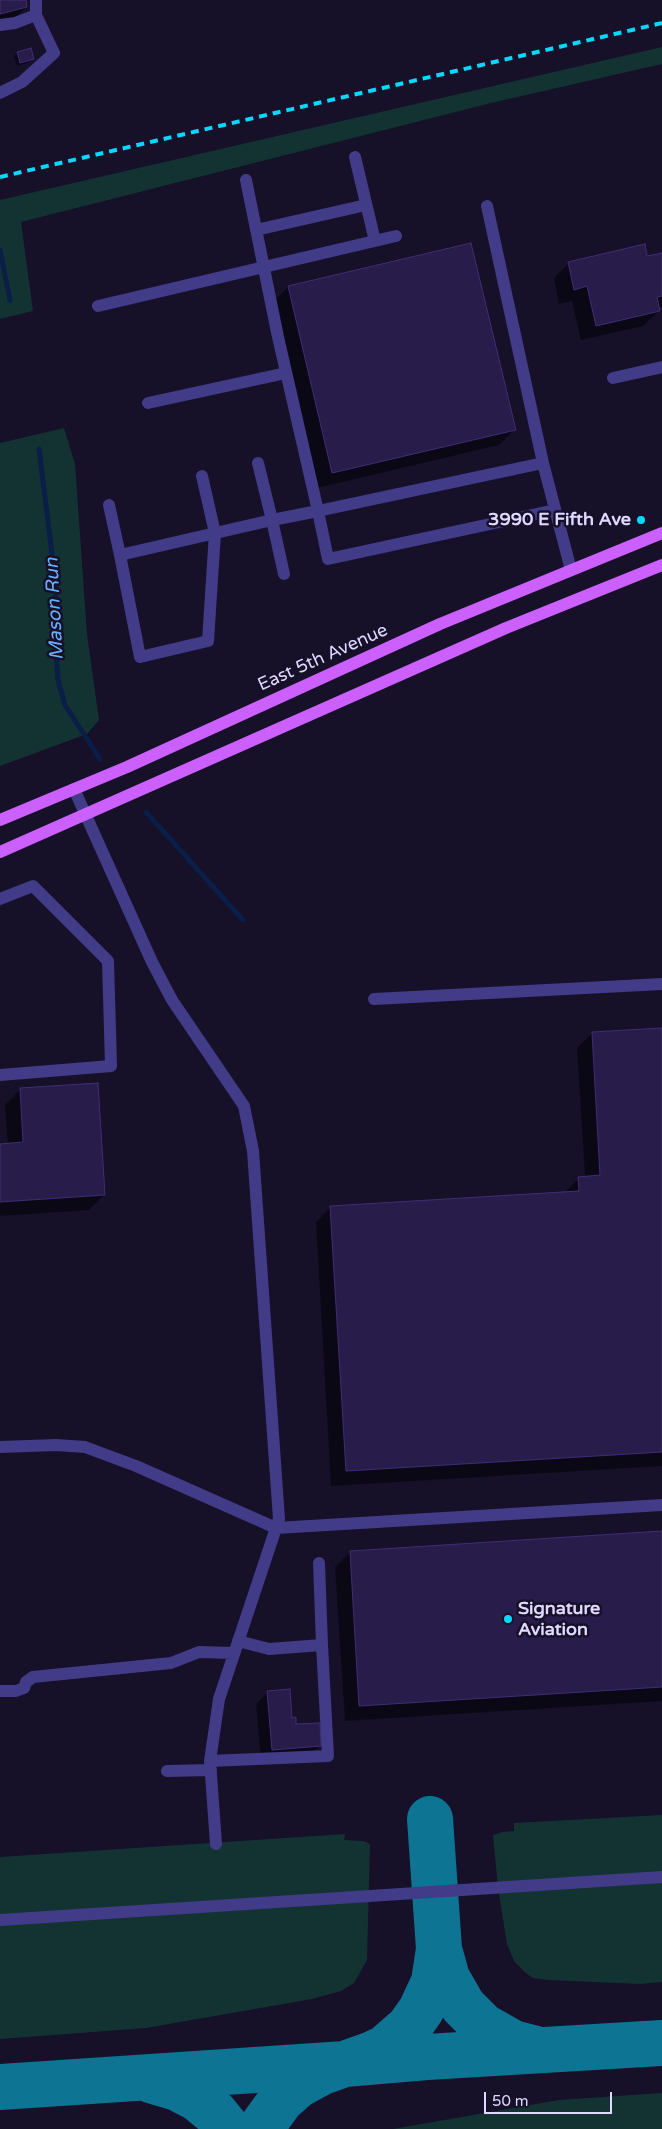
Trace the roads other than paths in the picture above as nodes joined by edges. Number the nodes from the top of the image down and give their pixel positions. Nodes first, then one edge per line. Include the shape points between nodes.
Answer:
1 (36, 0) edge
2 (36, 15) junction
3 (0, 25) edge
4 (0, 93) edge
5 (355, 157) dead end
6 (246, 180) dead end
7 (366, 205) junction
8 (487, 206) dead end
9 (256, 230) junction
10 (396, 236) dead end
11 (375, 241) junction
12 (264, 267) junction
13 (98, 306) dead end
14 (662, 367) edge
15 (286, 373) junction
16 (613, 378) dead end
17 (148, 403) dead end
18 (258, 463) dead end
19 (543, 463) junction
20 (202, 476) dead end
21 (109, 505) dead end
22 (554, 510) junction
23 (318, 511) junction
24 (272, 520) junction
25 (215, 533) junction
26 (662, 533) edge
27 (120, 555) junction
28 (662, 566) edge
29 (571, 570) junction
30 (284, 574) dead end
31 (74, 789) junction
32 (86, 815) junction
33 (0, 820) edge
34 (0, 852) edge
35 (0, 899) edge
36 (662, 984) edge
37 (374, 999) dead end
38 (0, 1075) edge
39 (0, 1447) edge
40 (662, 1505) edge
41 (276, 1528) junction
42 (319, 1563) dead end
43 (322, 1645) junction
44 (236, 1647) junction
45 (0, 1691) edge
46 (211, 1766) junction
47 (167, 1771) dead end
48 (216, 1844) dead end
49 (662, 1877) edge
50 (0, 1920) edge

1 - 2 street
2 - 3 street
2 - 4 street via 54,53 22,82
5 - 7 street
6 - 9 street
7 - 9 street
7 - 11 street
8 - 19 street
9 - 12 street
10 - 11 street
11 - 12 street
12 - 13 street
12 - 15 street
14 - 16 street
15 - 17 street
15 - 23 street
18 - 24 street
19 - 22 street
19 - 23 street
20 - 25 street
21 - 27 street
22 - 23 street via 328,559
22 - 29 street
23 - 24 street
24 - 25 street
24 - 30 street
25 - 27 street
25 - 27 street via 208,641 140,657
26 - 29 main road, East 5th Avenue
28 - 32 main road via 506,628
29 - 31 main road, East 5th Avenue via 440,624
31 - 32 street
31 - 33 main road, East 5th Avenue
32 - 34 main road
32 - 41 street via 172,1000 244,1106 253,1150 279,1519
35 - 38 street via 33,886 108,961 112,1066
36 - 37 street
39 - 41 street via 56,1445 85,1448 136,1466
40 - 41 street
41 - 44 street
42 - 43 street
43 - 44 street
43 - 46 street via 328,1756
44 - 45 street via 199,1652 171,1662 33,1677 16,1692
44 - 46 street via 219,1699
46 - 47 street
46 - 48 street
49 - 50 street

